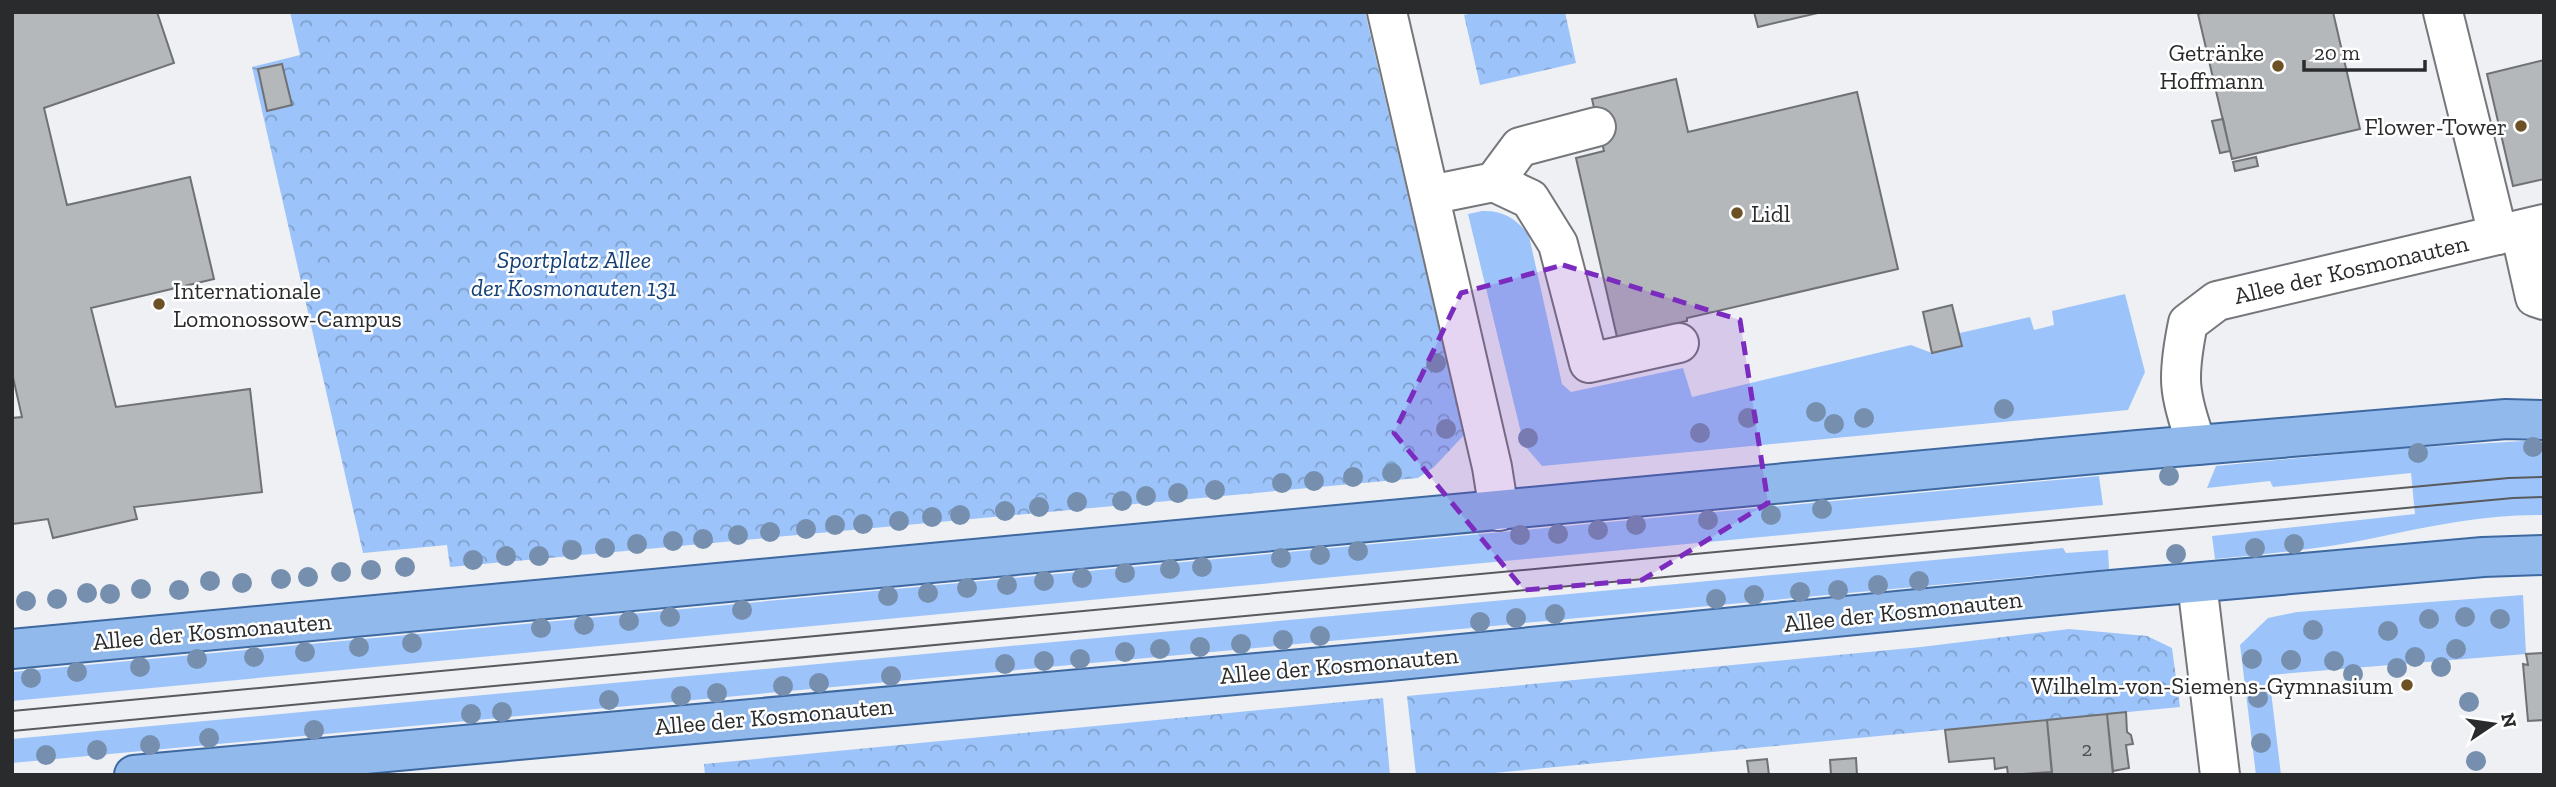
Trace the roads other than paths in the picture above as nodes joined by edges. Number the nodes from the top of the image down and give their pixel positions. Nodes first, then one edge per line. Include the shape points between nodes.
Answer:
1 (1387, 12) edge
2 (2442, 12) edge
3 (1595, 127) dead end
4 (1494, 182) junction
5 (1430, 195) junction
6 (2520, 230) edge
7 (2171, 300) dead end
8 (2217, 300) junction
9 (2544, 300) edge
10 (1679, 343) dead end
11 (2544, 419) edge
12 (2197, 445) junction
13 (1499, 511) junction
14 (2544, 555) edge
15 (2197, 583) junction
16 (12, 649) edge
17 (134, 775) edge
18 (2220, 775) edge

1 - 5 street
2 - 6 street
3 - 4 street via 1520,147
4 - 5 street
4 - 10 street via 1530,199 1558,244 1589,363
5 - 13 street
6 - 8 street, Allee der Kosmonauten
6 - 9 street via 2535,297
7 - 8 street
8 - 12 street, Allee der Kosmonauten via 2188,323 2179,365 2182,398
11 - 12 main road, Allee der Kosmonauten
12 - 13 main road, Allee der Kosmonauten
13 - 16 main road, Allee der Kosmonauten
14 - 15 main road, Allee der Kosmonauten
15 - 17 main road, Allee der Kosmonauten
15 - 18 street

